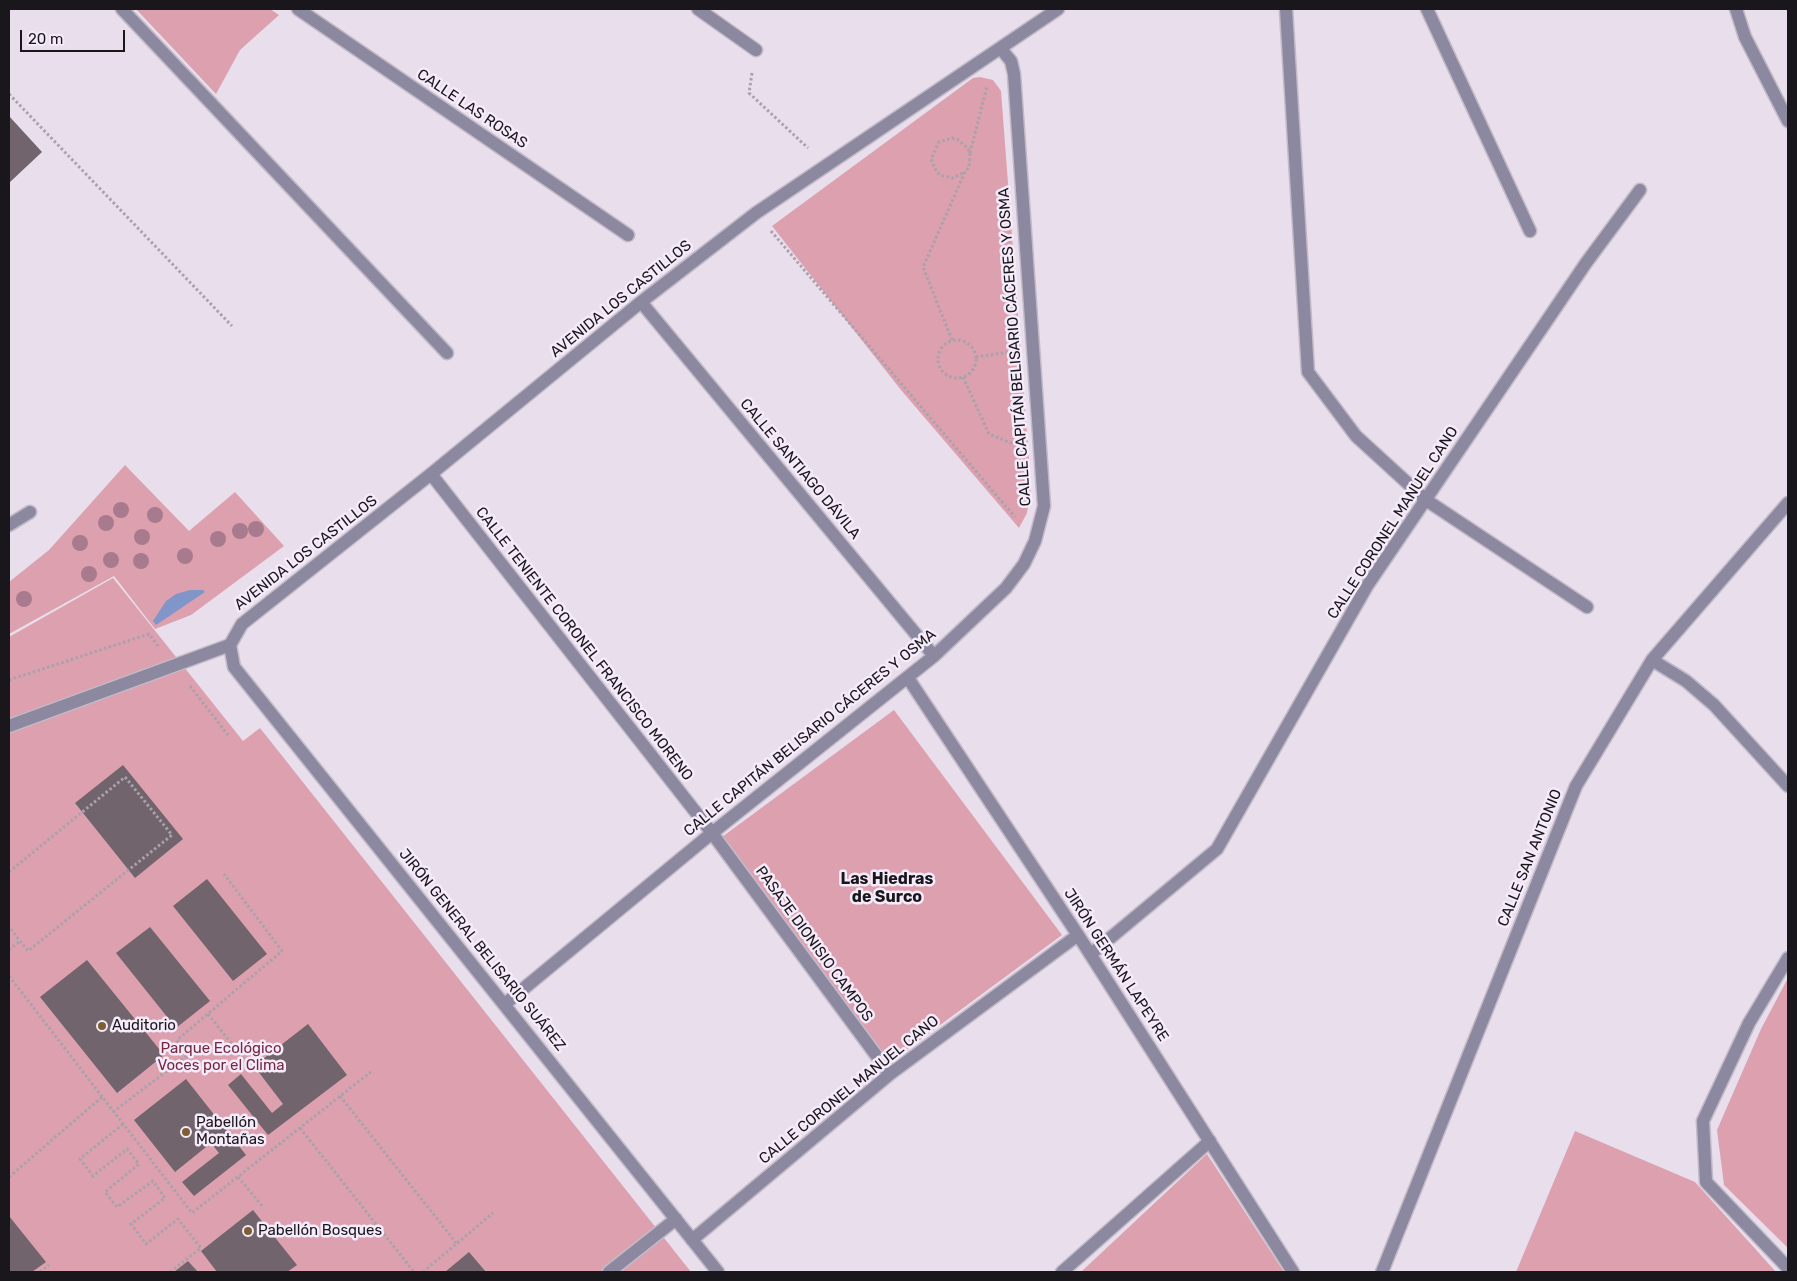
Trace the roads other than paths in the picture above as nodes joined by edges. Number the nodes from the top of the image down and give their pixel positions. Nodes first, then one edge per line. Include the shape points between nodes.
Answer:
1 (122, 9) edge
2 (298, 9) edge
3 (698, 9) edge
4 (1058, 9) edge
5 (1286, 9) edge
6 (1427, 9) edge
7 (1736, 9) edge
8 (1001, 49) junction
9 (756, 50) road end
10 (1788, 121) edge
11 (1640, 190) dead end
12 (1530, 231) dead end
13 (628, 235) dead end
14 (641, 302) junction
15 (447, 353) dead end
16 (431, 474) junction
17 (1426, 500) junction
18 (1788, 503) edge
19 (30, 512) dead end
20 (9, 525) edge
21 (1587, 607) dead end
22 (230, 645) junction
23 (934, 656) junction
24 (1652, 660) junction
25 (908, 678) junction
26 (9, 726) edge
27 (1788, 786) edge
28 (712, 833) junction
29 (1078, 935) junction
30 (1091, 954) junction
31 (1788, 958) edge
32 (505, 1004) junction
33 (890, 1074) junction
34 (1210, 1141) junction
35 (676, 1220) junction
36 (692, 1240) junction
37 (1788, 1268) edge
38 (609, 1272) edge
39 (718, 1272) edge
40 (1062, 1272) edge
41 (1292, 1272) edge
42 (1382, 1272) edge

1 - 15 street
2 - 13 street, CALLE LAS ROSAS
3 - 9 street
4 - 8 street, AVENIDA LOS CASTILLOS
5 - 17 street via 1308,372 1356,436
6 - 12 street
7 - 10 street via 1745,37
8 - 14 street, AVENIDA LOS CASTILLOS via 756,213
8 - 23 street, CALLE CAPITÁN BELISARIO CÁCERES Y OSMA via 1011,61 1014,74 1044,506 1035,540 1024,564 1006,588
11 - 17 street, CALLE CORONEL MANUEL CANO via 1581,271
14 - 16 street, AVENIDA LOS CASTILLOS
14 - 23 street, CALLE SANTIAGO DÁVILA
16 - 22 street, AVENIDA LOS CASTILLOS via 242,624
16 - 28 street, CALLE TENIENTE CORONEL FRANCISCO MORENO
17 - 21 street
17 - 30 street, CALLE CORONEL MANUEL CANO via 1367,586 1217,849
18 - 24 street, CALLE SAN ANTONIO
19 - 20 street
22 - 26 street
22 - 32 street, JIRÓN GENERAL BELISARIO SUÁREZ via 234,667
23 - 25 street, CALLE CAPITÁN BELISARIO CÁCERES Y OSMA
24 - 27 street via 1686,681 1714,705
24 - 42 street, CALLE SAN ANTONIO via 1576,786
25 - 28 street, CALLE CAPITÁN BELISARIO CÁCERES Y OSMA
25 - 29 street, JIRÓN GERMÁN LAPEYRE
28 - 32 street, CALLE CAPITÁN BELISARIO CÁCERES Y OSMA
28 - 33 street, PASAJE DIONISIO CAMPOS
29 - 30 street, JIRÓN GERMÁN LAPEYRE
29 - 33 street, CALLE CORONEL MANUEL CANO
30 - 34 street, JIRÓN GERMÁN LAPEYRE
31 - 37 street via 1749,1023 1703,1121 1706,1182
32 - 35 street, JIRÓN GENERAL BELISARIO SUÁREZ
33 - 36 street, CALLE CORONEL MANUEL CANO
34 - 40 street
34 - 41 street, JIRÓN GERMÁN LAPEYRE
35 - 36 street, JIRÓN GENERAL BELISARIO SUÁREZ
35 - 38 street
36 - 39 street, JIRÓN GENERAL BELISARIO SUÁREZ

